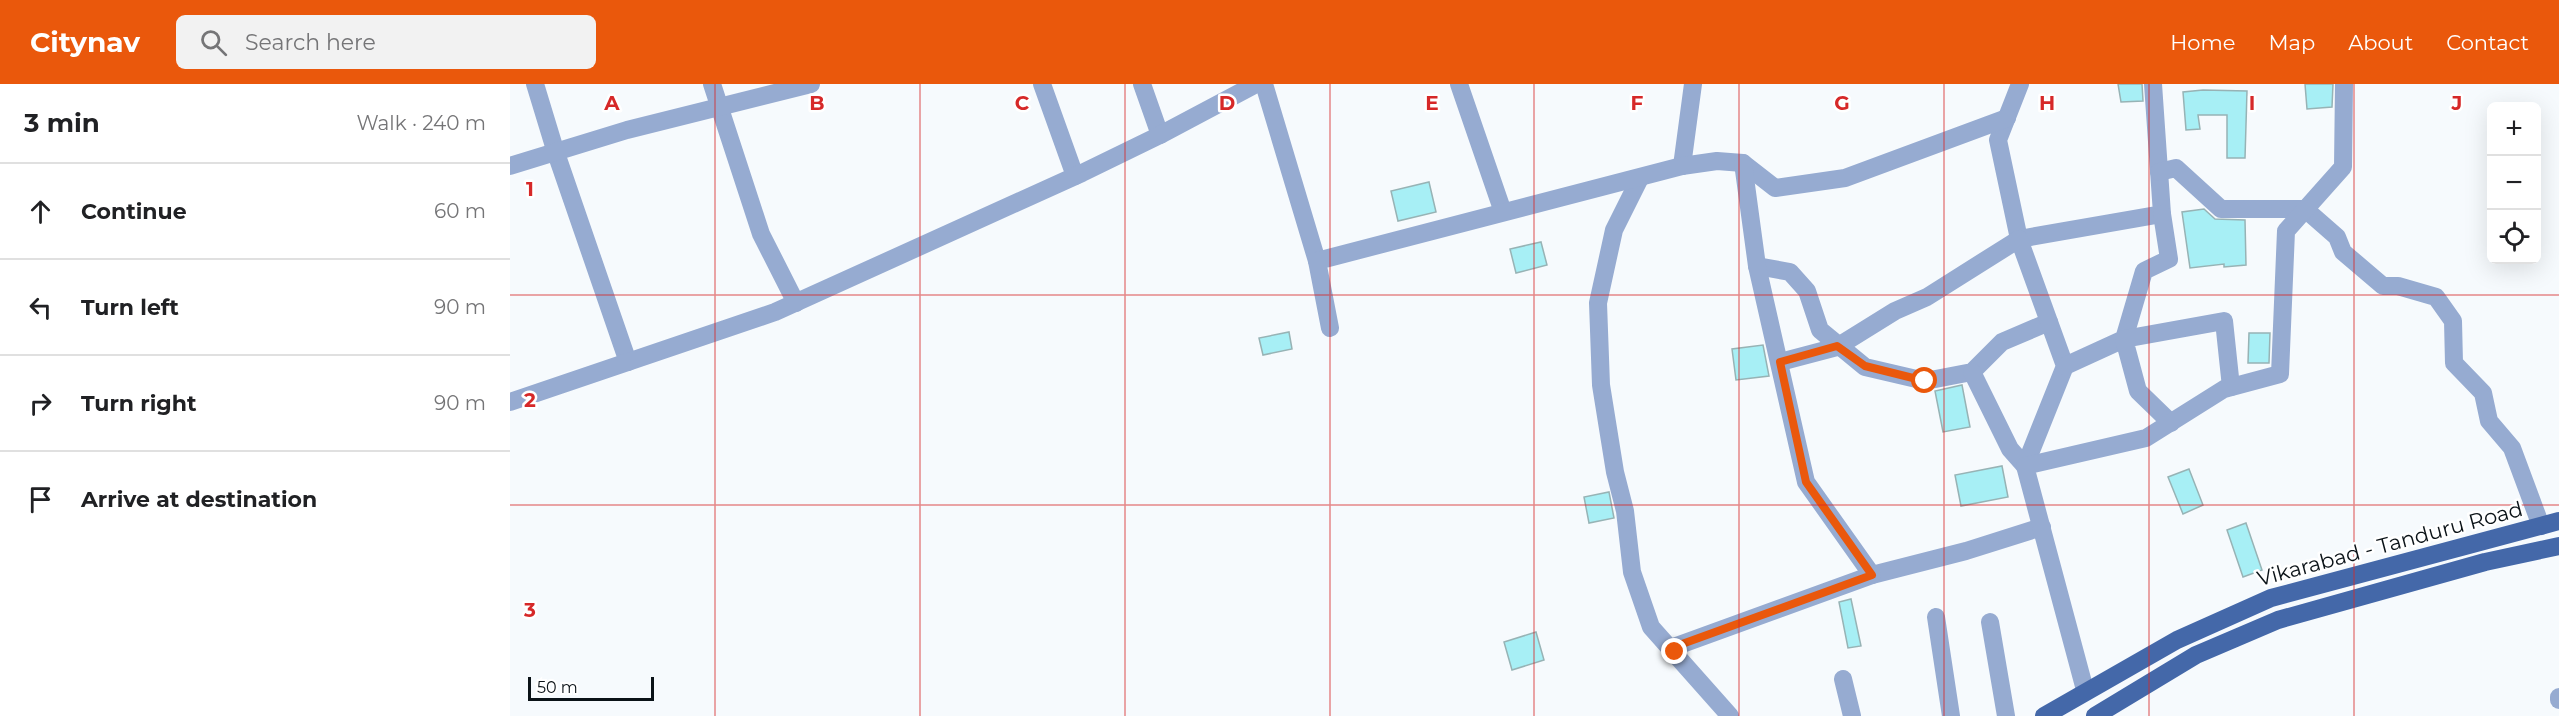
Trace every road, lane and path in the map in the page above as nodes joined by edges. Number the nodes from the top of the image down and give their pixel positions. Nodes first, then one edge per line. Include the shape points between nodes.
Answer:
1 (535, 84) edge
2 (712, 84) edge
3 (811, 84) edge
4 (1042, 84) edge
5 (1142, 84) edge
6 (1256, 84) edge
7 (1264, 84) edge
8 (1459, 84) edge
9 (1694, 84) edge
10 (2020, 84) edge
11 (2153, 84) edge
12 (2344, 84) edge
13 (720, 108) junction
14 (2007, 118) junction
15 (1160, 135) junction
16 (556, 153) junction
17 (1743, 162) junction
18 (510, 166) edge
19 (1682, 166) junction
20 (2159, 172) junction
21 (1075, 176) junction
22 (1640, 178) junction
23 (2305, 210) junction
24 (1503, 212) junction
25 (2162, 214) junction
26 (2019, 239) junction
27 (1317, 261) junction
28 (1756, 266) junction
29 (796, 303) junction
30 (2049, 322) junction
31 (1330, 328) dead end
32 (2124, 339) junction
33 (1837, 346) junction
34 (628, 362) junction
35 (1780, 362) junction
36 (2065, 366) junction
37 (1972, 372) junction
38 (2231, 387) junction
39 (510, 402) edge
40 (2171, 423) junction
41 (2025, 466) junction
42 (2559, 521) edge
43 (2541, 526) junction
44 (2042, 527) junction
45 (2497, 537) junction
46 (2559, 546) edge
47 (2503, 558) junction
48 (1872, 575) junction
49 (1936, 617) dead end
50 (1990, 622) dead end
51 (1671, 648) junction
52 (1843, 679) dead end
53 (2085, 690) junction
54 (1730, 716) edge
55 (1852, 716) edge
56 (1951, 716) edge
57 (2007, 716) edge
58 (2044, 716) edge
59 (2095, 716) edge

1 - 16 street
2 - 13 street
3 - 13 street
4 - 21 street
5 - 15 street
6 - 15 street
7 - 27 street
8 - 24 street
9 - 19 street
10 - 14 street
11 - 20 street
12 - 23 street via 2343,167
13 - 16 street via 627,130
13 - 29 street via 761,234
14 - 17 street via 1845,178 1774,188
14 - 26 street via 1998,140
15 - 21 street
16 - 18 street
16 - 34 street
17 - 19 street
17 - 28 street
19 - 22 street
20 - 23 street via 2176,168 2221,209
20 - 25 street
21 - 29 street
22 - 24 street
22 - 51 street via 1614,230 1598,303 1601,385 1625,511 1632,572 1651,627
23 - 38 street via 2286,231 2280,374
23 - 43 street via 2337,237 2343,252 2383,286 2398,286 2436,297 2453,321 2454,363 2483,393 2489,421 2512,448
24 - 27 street
25 - 26 street
25 - 32 street via 2169,259 2144,272
26 - 30 street
26 - 33 street via 1927,297 1895,311
27 - 31 street
28 - 33 street via 1790,273 1807,291 1820,330
28 - 35 street
29 - 34 street
30 - 36 street
30 - 37 street via 2002,342
32 - 36 street
32 - 38 street via 2224,321
32 - 40 street via 2138,391
33 - 35 street
33 - 37 street via 1865,366 1925,381
34 - 39 street
35 - 48 street via 1806,482
36 - 41 street
37 - 41 street via 2010,448
38 - 40 street
40 - 41 street via 2146,438
41 - 44 street
42 - 43 main road, Vikarabad - Tanduru Road
43 - 45 main road, Vikarabad - Tanduru Road
44 - 48 street
44 - 53 street
45 - 47 main road
45 - 53 main road, Vikarabad - Tanduru Road via 2271,598 2177,640
46 - 47 main road, Vikarabad - Tanduru Road
47 - 59 main road, Vikarabad - Tanduru Road via 2278,620 2196,656
48 - 51 street
49 - 56 street
50 - 57 street
51 - 54 street
52 - 55 street
53 - 58 main road, Vikarabad - Tanduru Road

